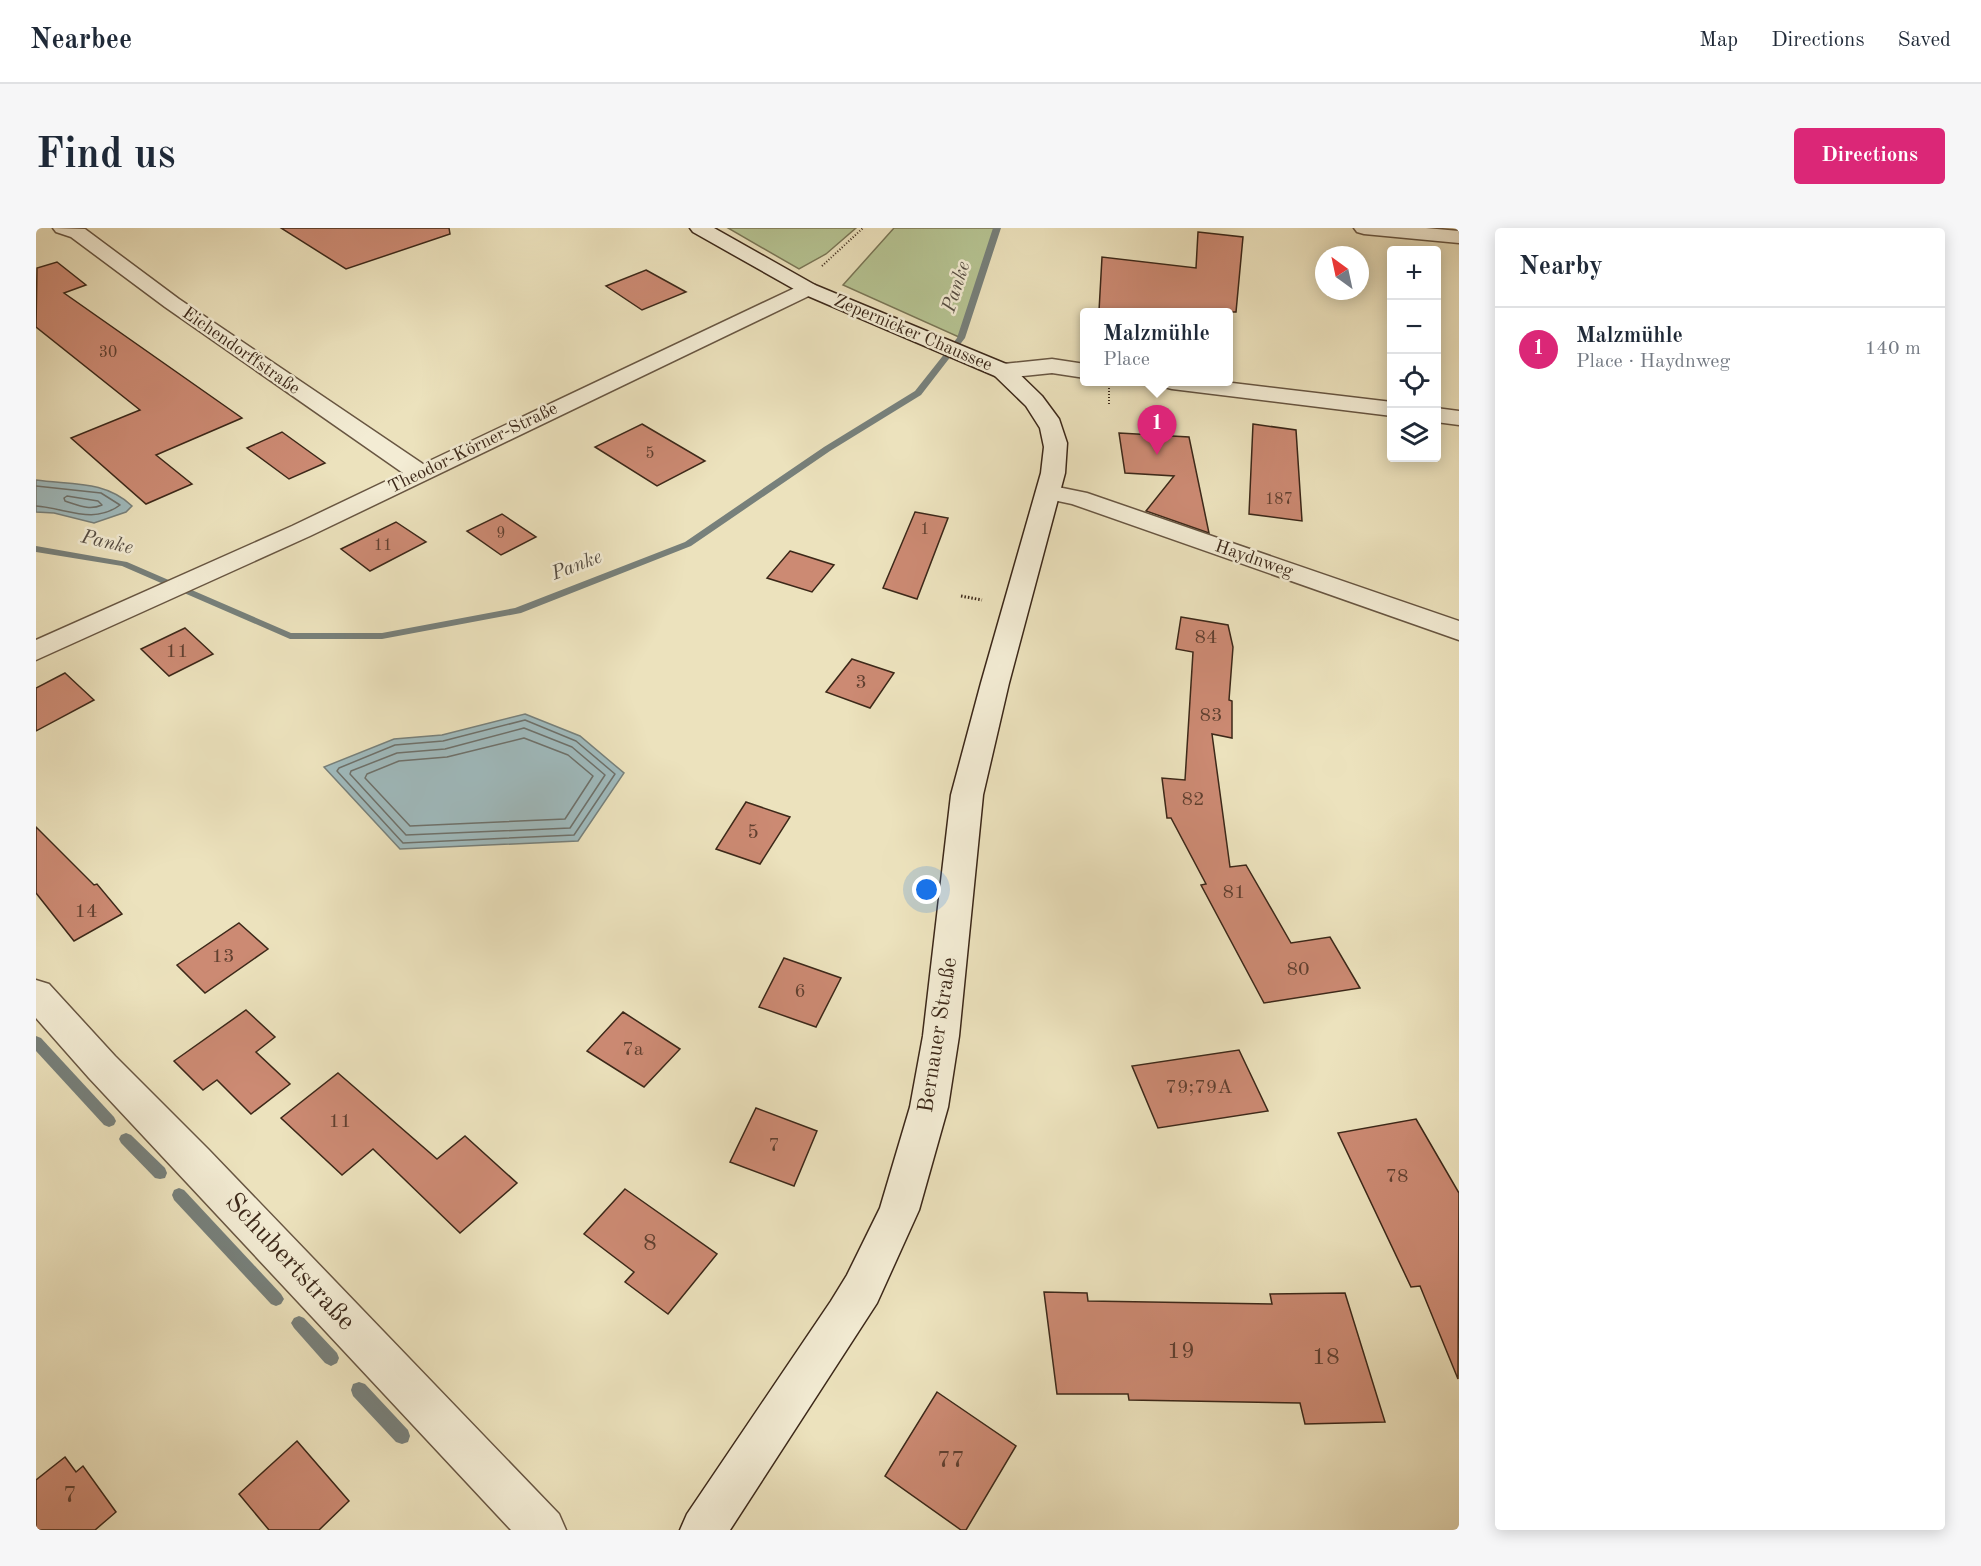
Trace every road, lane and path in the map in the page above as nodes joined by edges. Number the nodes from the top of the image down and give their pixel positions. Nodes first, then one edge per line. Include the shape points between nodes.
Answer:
1 (700, 228) edge
2 (863, 228) edge
3 (1364, 228) edge
4 (77, 230) edge
5 (1459, 237) edge
6 (835, 253) dead end
7 (808, 288) junction
8 (1080, 370) edge
9 (1003, 371) junction
10 (1109, 386) edge
11 (1211, 386) edge
12 (1109, 405) dead end
13 (1387, 408) edge
14 (1441, 416) edge
15 (1459, 418) edge
16 (420, 473) junction
17 (1048, 492) junction
18 (961, 597) dead end
19 (991, 601) dead end
20 (1459, 631) edge
21 (36, 651) edge
22 (36, 994) edge
23 (543, 1530) edge
24 (703, 1530) edge

1 - 7 street, Zepernicker Chaussee
2 - 6 path
3 - 5 street
4 - 16 street, Eichendorffstraße via 172,303
7 - 9 street, Zepernicker Chaussee
7 - 16 street, Theodor-Körner-Straße
8 - 9 street via 1052,366
9 - 17 street, Zepernicker Chaussee via 1026,390 1043,413 1055,440
10 - 12 path
11 - 13 street
14 - 15 street
16 - 21 street, Theodor-Körner-Straße
17 - 20 street, Haydnweg via 1099,505
17 - 24 street, Bernauer Straße via 967,795 941,1036 929,1107 899,1210 862,1289
18 - 19 path
22 - 23 street, Schubertstraße

